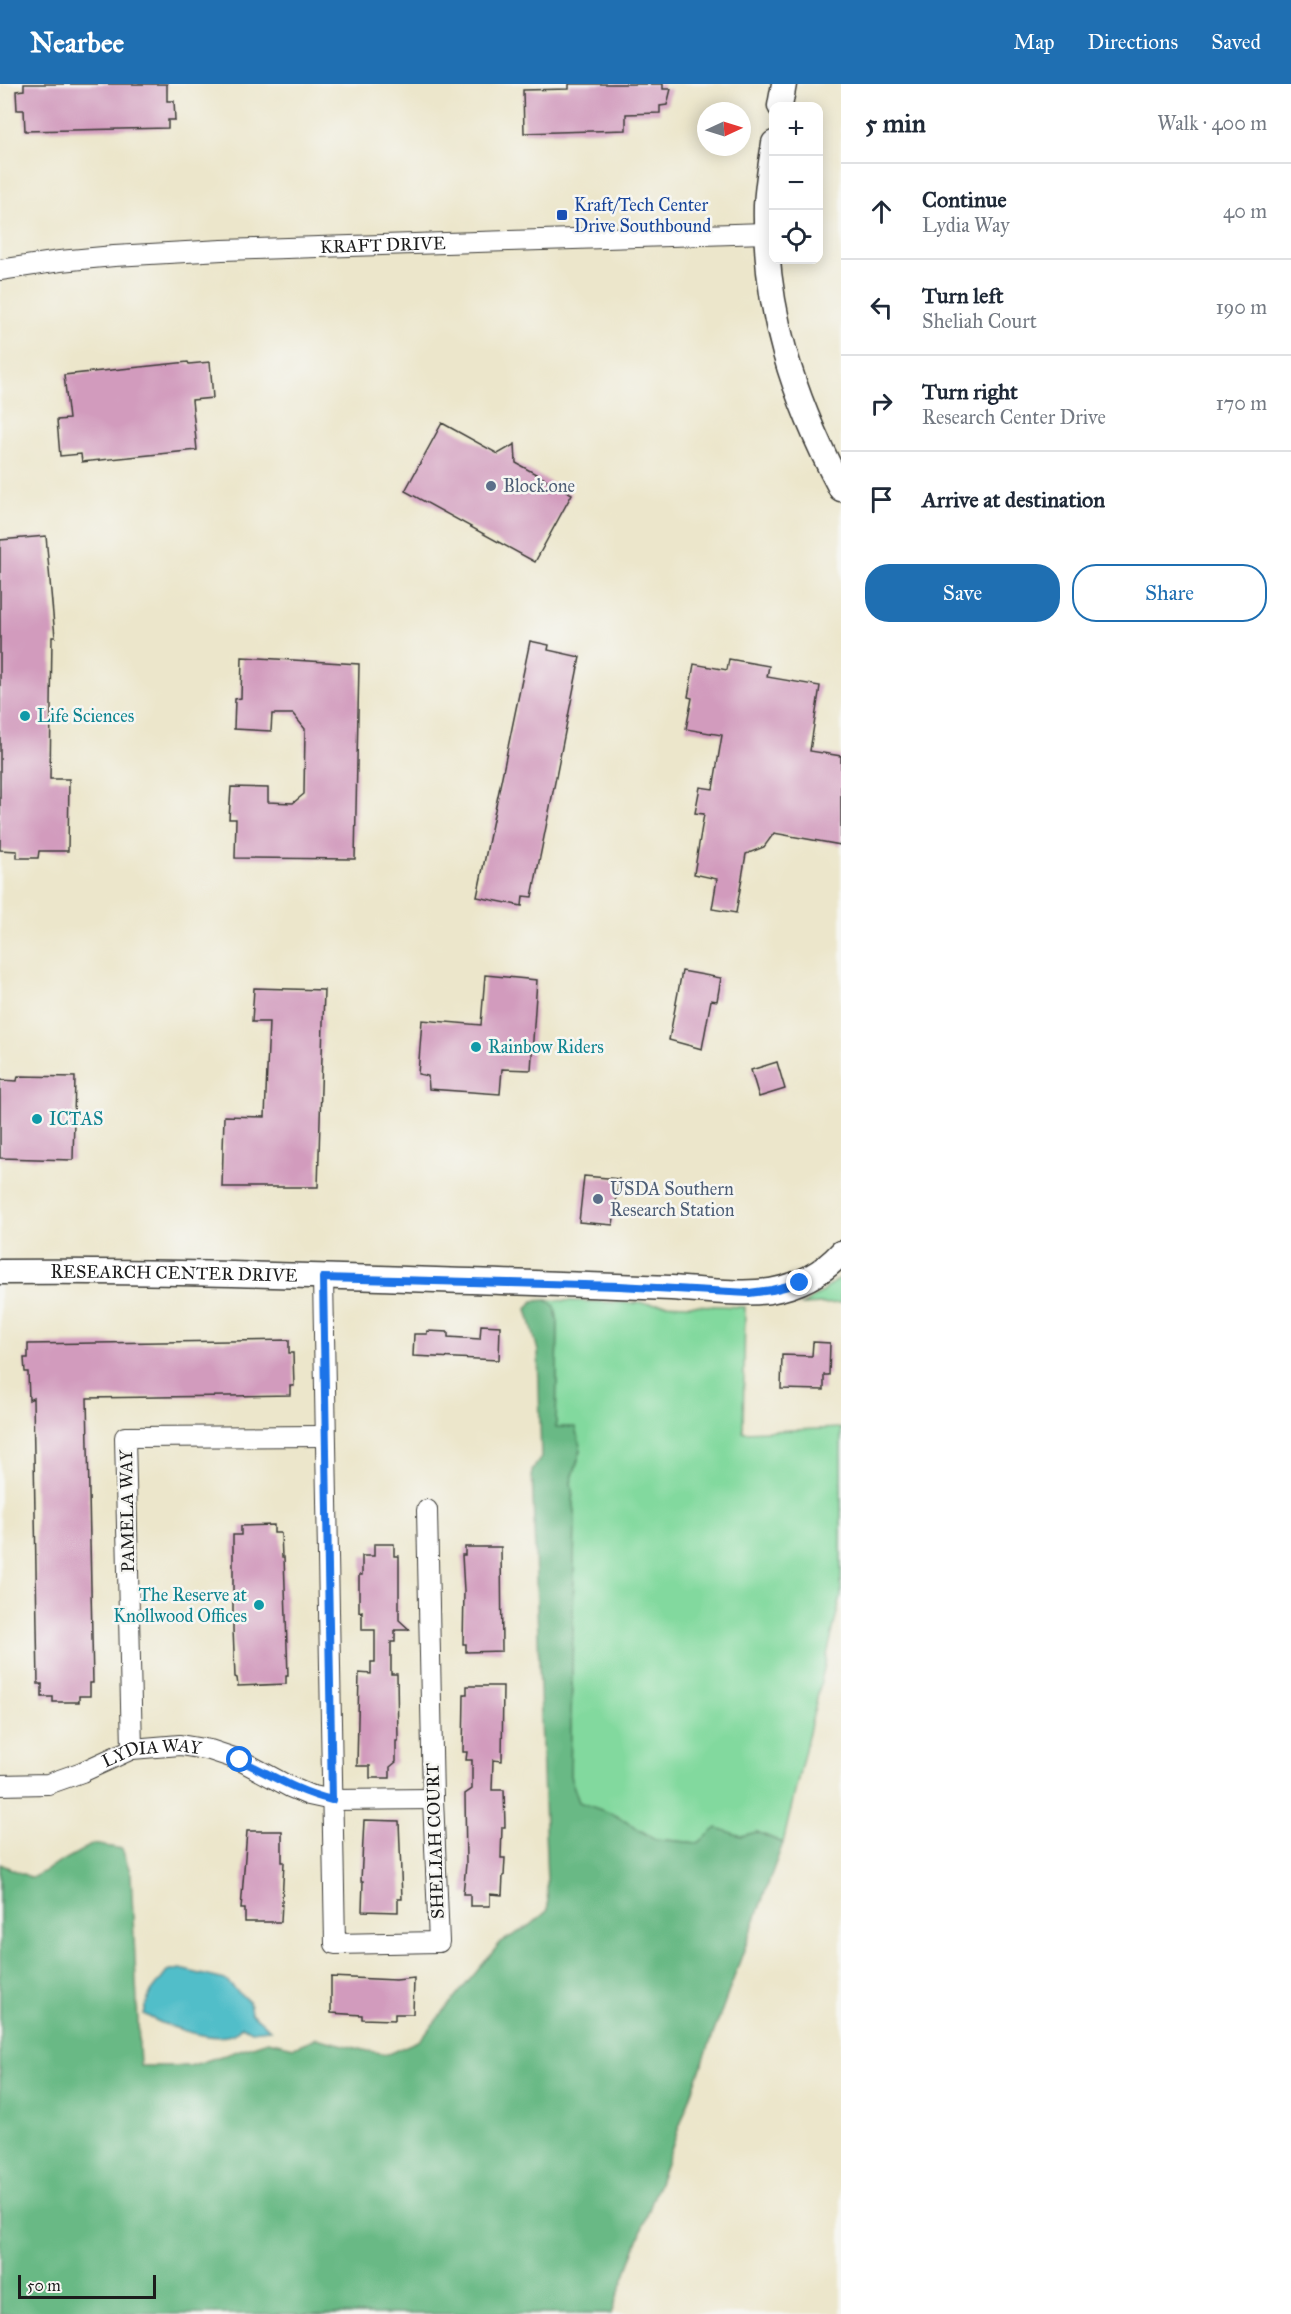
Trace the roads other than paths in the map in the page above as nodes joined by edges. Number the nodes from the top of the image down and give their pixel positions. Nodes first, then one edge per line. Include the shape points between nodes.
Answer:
1 (784, 84) edge
2 (781, 102) edge
3 (772, 156) edge
4 (766, 233) junction
5 (0, 270) edge
6 (841, 489) edge
7 (841, 1253) edge
8 (0, 1272) edge
9 (323, 1278) junction
10 (325, 1436) junction
11 (426, 1509) dead end
12 (132, 1749) junction
13 (0, 1785) edge
14 (433, 1798) junction
15 (332, 1800) junction

1 - 2 main road
3 - 4 main road
4 - 5 street, KRAFT DRIVE via 234,250 104,257
4 - 6 main road via 770,289 781,345 810,426
7 - 9 main road, RESEARCH CENTER DRIVE via 825,1269 800,1283 749,1293
8 - 9 main road, RESEARCH CENTER DRIVE
9 - 10 street, SHELIAH COURT
10 - 12 street, PAMELA WAY via 125,1437
10 - 15 street, SHELIAH COURT
11 - 14 street, SHELIAH COURT
12 - 13 street, LYDIA WAY via 48,1784
12 - 15 street, LYDIA WAY via 180,1745 210,1750 240,1760 309,1795
14 - 15 street, LYDIA WAY
14 - 15 street, SHELIAH COURT via 439,1942 335,1944

